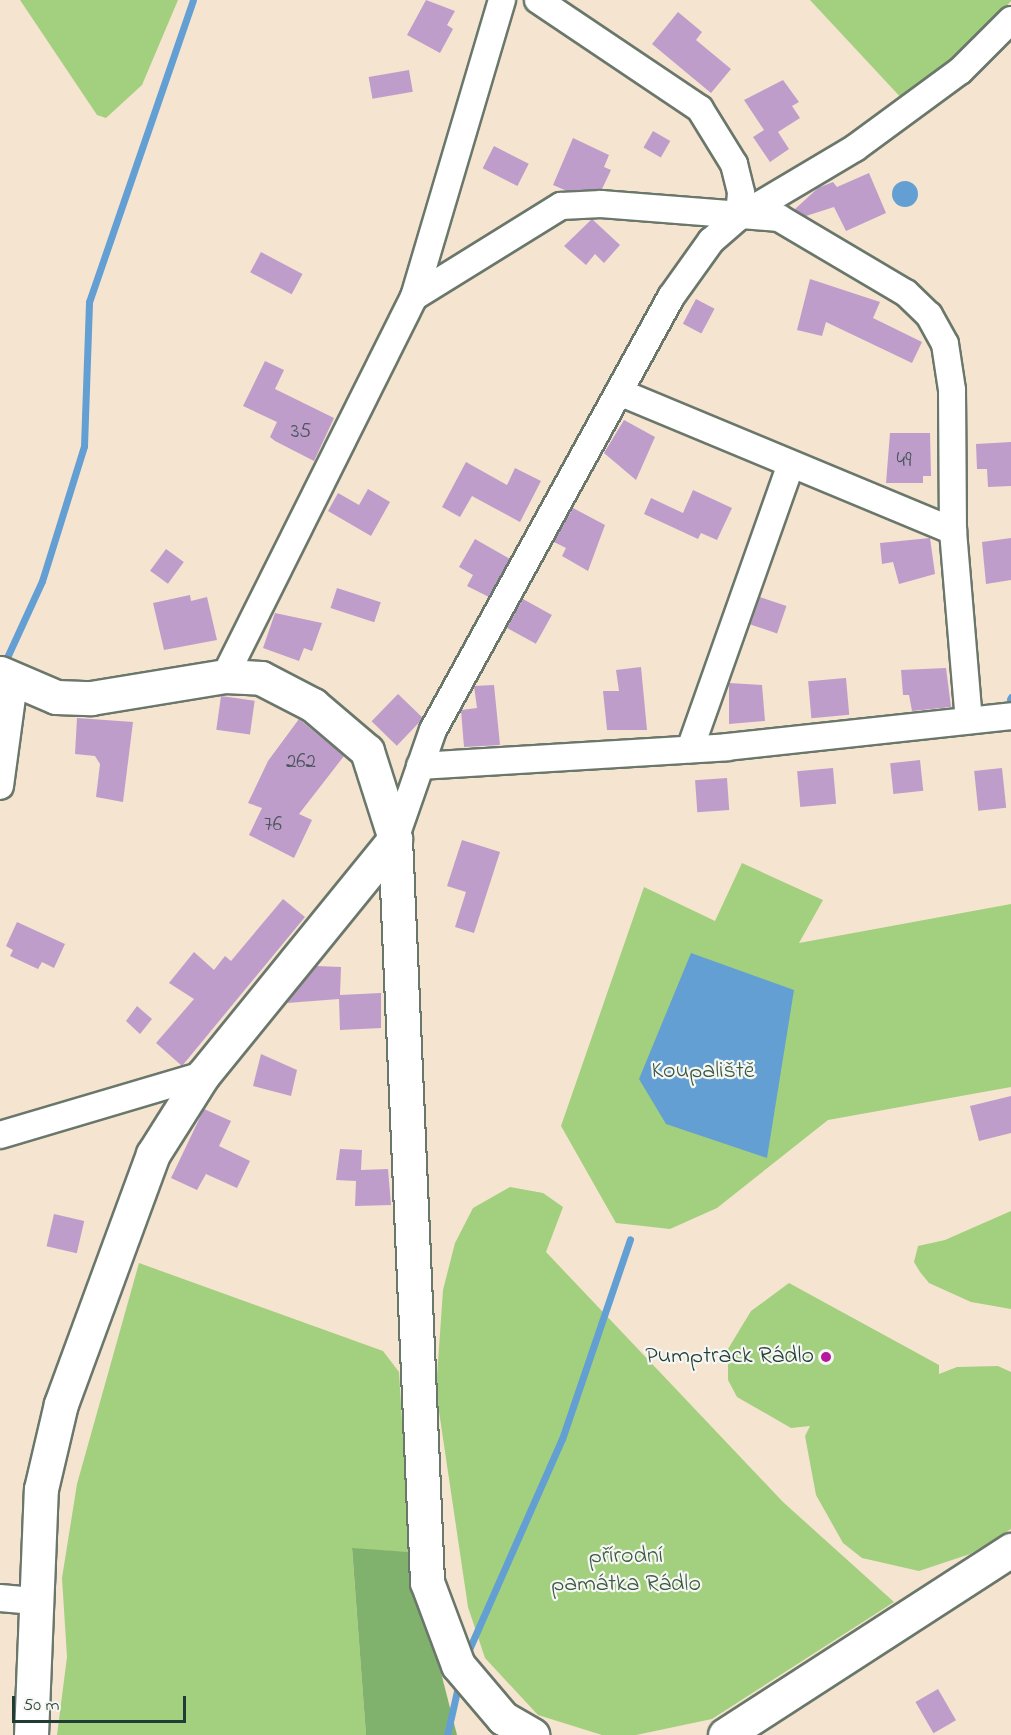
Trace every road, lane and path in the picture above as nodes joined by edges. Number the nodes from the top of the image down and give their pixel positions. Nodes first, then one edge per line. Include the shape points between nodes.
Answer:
1 (502, 0) edge
2 (538, 0) edge
3 (1011, 20) edge
4 (738, 217) junction
5 (414, 297) junction
6 (619, 393) junction
7 (791, 464) junction
8 (953, 531) junction
9 (225, 675) junction
10 (7, 677) edge
11 (1011, 716) edge
12 (969, 720) junction
13 (690, 749) junction
14 (420, 766) junction
15 (0, 786) edge
16 (395, 839) junction
17 (203, 1075) junction
18 (0, 1135) edge
19 (1011, 1550) edge
20 (0, 1598) edge
21 (37, 1601) junction
22 (31, 1735) edge
23 (533, 1735) edge
24 (725, 1735) edge

1 - 5 street
2 - 4 street via 700,109 734,164 741,193
3 - 4 street via 960,71 855,148
4 - 5 street via 561,206
4 - 6 street via 711,241 672,297
4 - 8 street via 779,218 906,293 929,315 945,344 952,390
5 - 9 street
6 - 7 street
6 - 14 street via 433,730
7 - 8 street
7 - 13 street
8 - 12 street
9 - 10 street via 91,698 56,697
9 - 16 street via 261,678 313,705 367,751
10 - 15 street
11 - 12 street
12 - 13 street
13 - 14 street
14 - 16 street
16 - 17 street
16 - 23 street via 427,1582 464,1673 503,1718
17 - 18 street
17 - 21 street via 153,1154 61,1404 41,1489
19 - 24 street
20 - 21 street
21 - 22 street

